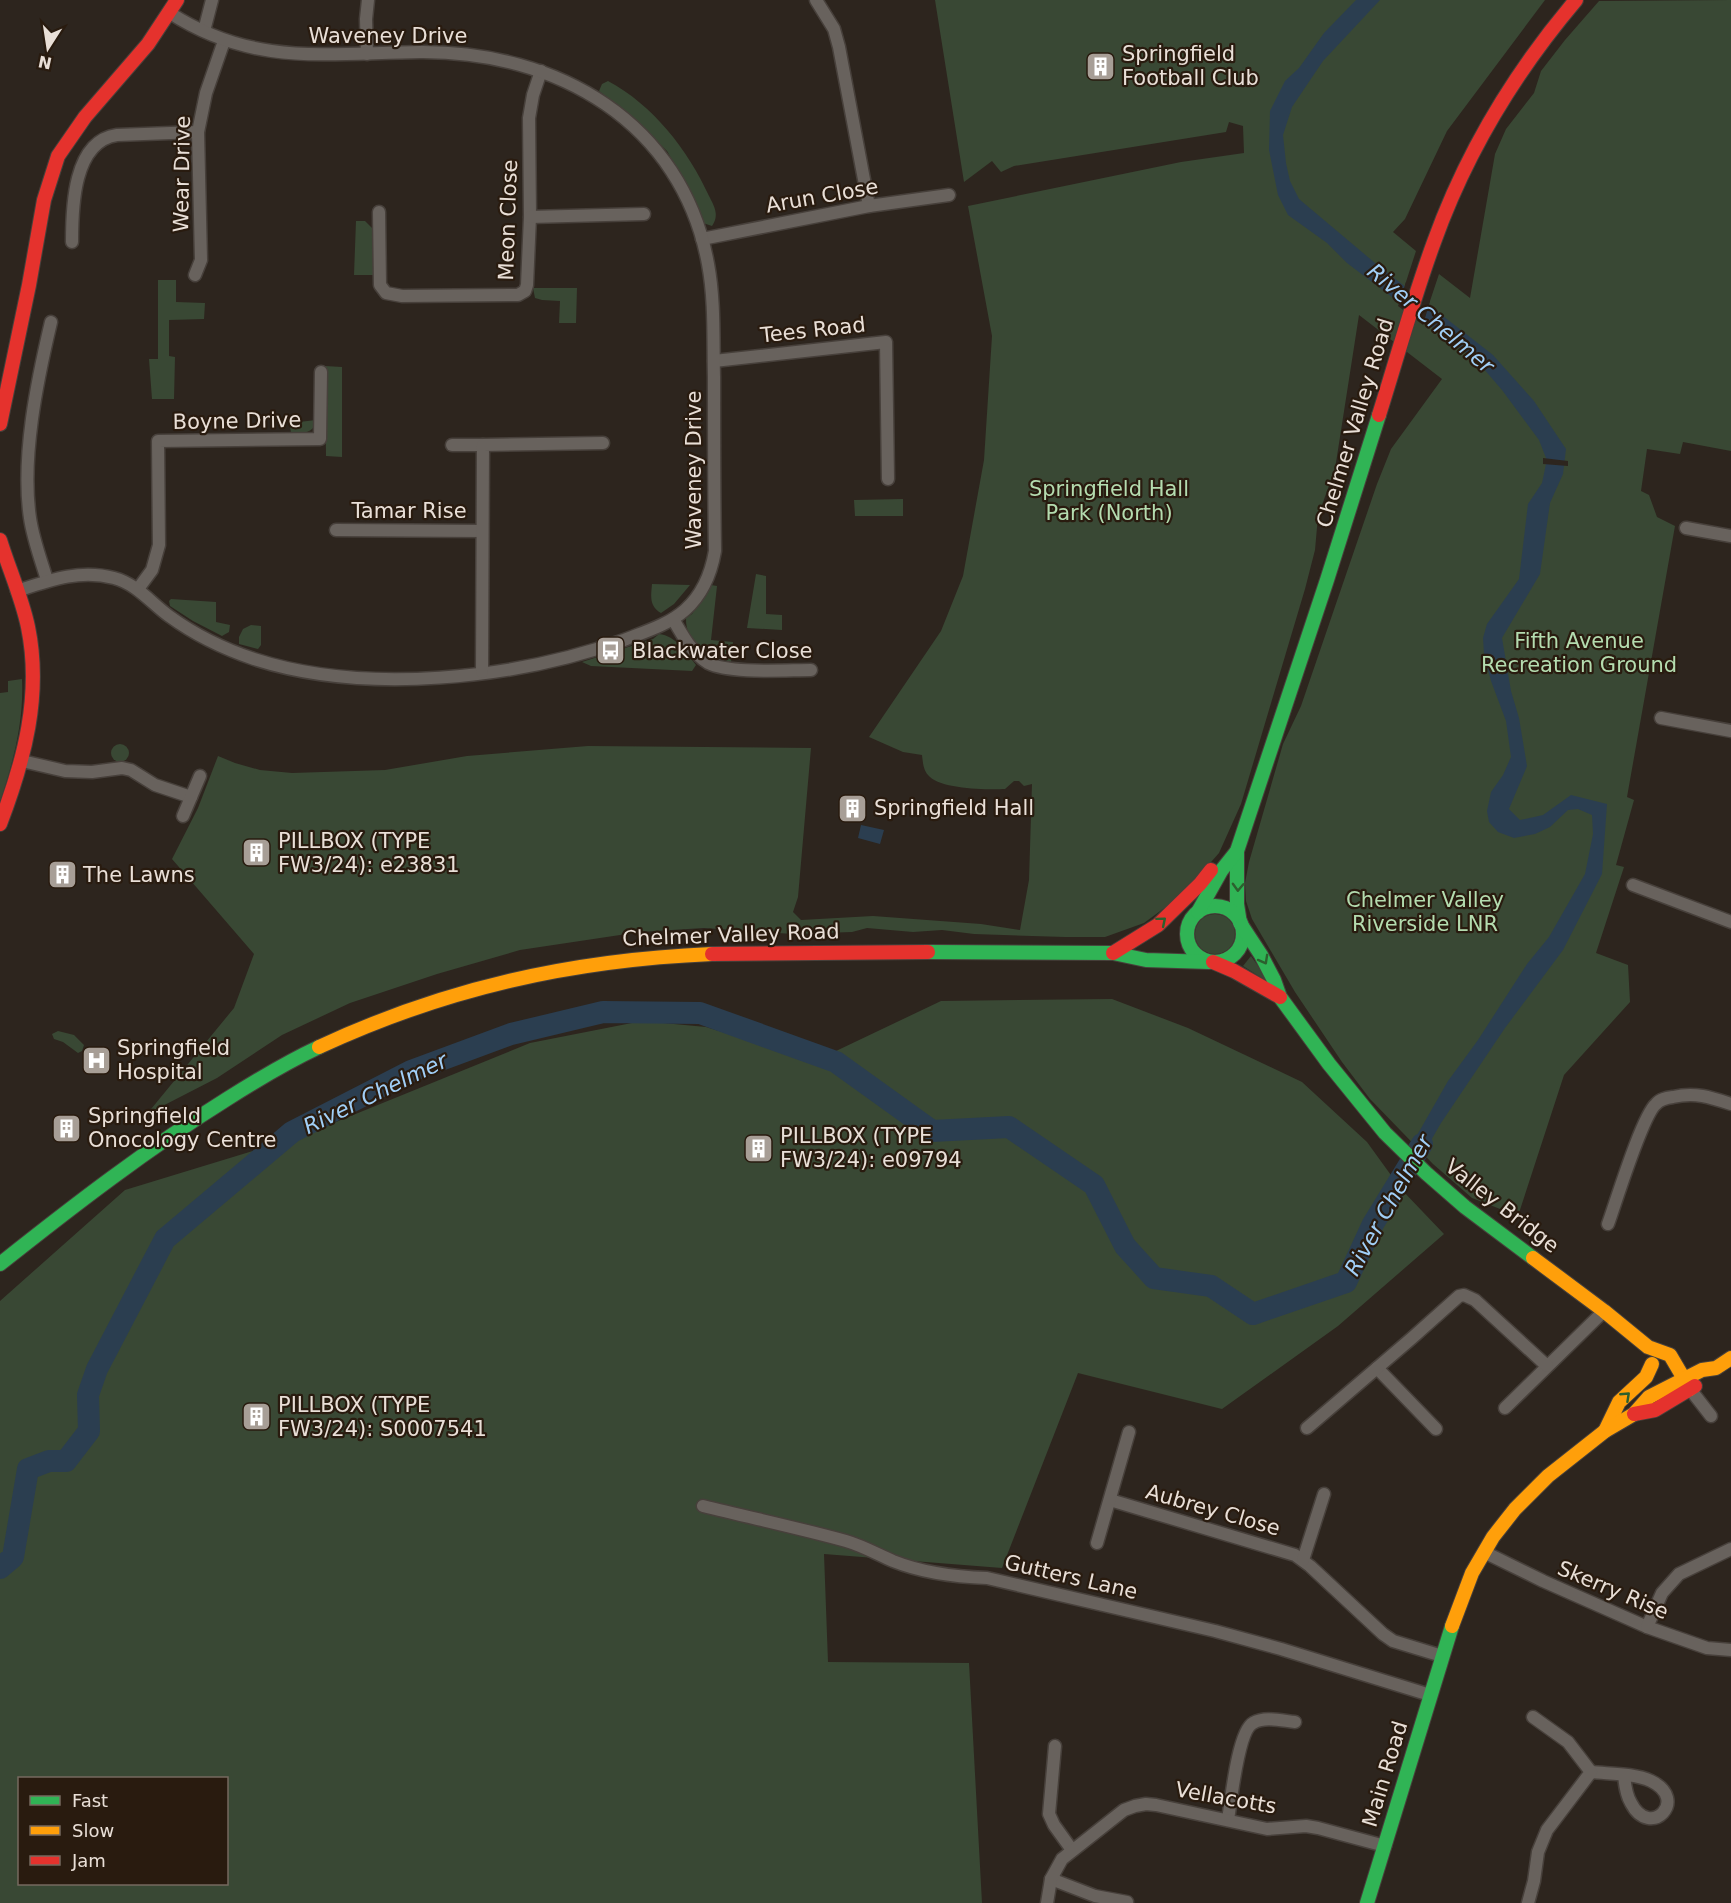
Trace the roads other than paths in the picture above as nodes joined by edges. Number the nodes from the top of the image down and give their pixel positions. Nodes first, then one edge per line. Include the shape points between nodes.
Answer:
1 (177, 0) edge
2 (212, 0) edge
3 (368, 0) edge
4 (816, 0) edge
5 (1576, 0) edge
6 (170, 13) junction
7 (204, 31) junction
8 (224, 40) junction
9 (367, 54) junction
10 (542, 71) junction
11 (198, 132) junction
12 (949, 195) dead end
13 (869, 206) junction
14 (379, 212) dead end
15 (644, 214) dead end
16 (530, 217) junction
17 (702, 239) junction
18 (72, 242) dead end
19 (195, 274) dead end
20 (51, 322) dead end
21 (714, 361) junction
22 (321, 372) dead end
23 (0, 424) edge
24 (603, 443) dead end
25 (452, 445) dead end
26 (483, 445) junction
27 (888, 480) dead end
28 (1686, 528) dead end
29 (336, 530) dead end
30 (482, 531) junction
31 (1731, 536) edge
32 (0, 540) edge
33 (47, 580) junction
34 (138, 589) junction
35 (17, 591) junction
36 (673, 619) junction
37 (811, 670) dead end
38 (482, 672) junction
39 (1661, 718) dead end
40 (1731, 731) edge
41 (22, 761) junction
42 (200, 776) dead end
43 (191, 797) junction
44 (1253, 806) junction
45 (183, 816) dead end
46 (0, 824) edge
47 (1237, 851) junction
48 (1633, 885) dead end
49 (1194, 916) junction
50 (1731, 922) edge
51 (1241, 924) junction
52 (1113, 953) junction
53 (1211, 962) junction
54 (1280, 997) junction
55 (1731, 1104) edge
56 (1608, 1224) dead end
57 (0, 1264) edge
58 (1604, 1311) junction
59 (1648, 1347) junction
60 (1731, 1358) edge
61 (1652, 1364) junction
62 (1547, 1366) junction
63 (1377, 1368) junction
64 (1688, 1383) junction
65 (1671, 1386) junction
66 (1505, 1408) dead end
67 (1634, 1414) junction
68 (1711, 1416) dead end
69 (1307, 1428) dead end
70 (1436, 1429) dead end
71 (1605, 1431) junction
72 (1129, 1432) dead end
73 (1324, 1494) dead end
74 (1110, 1500) junction
75 (703, 1506) dead end
76 (1097, 1543) dead end
77 (1731, 1549) edge
78 (1484, 1552) junction
79 (1303, 1560) junction
80 (1647, 1627) junction
81 (1731, 1650) edge
82 (1442, 1656) junction
83 (1430, 1695) junction
84 (1533, 1717) dead end
85 (1295, 1722) dead end
86 (1055, 1746) dead end
87 (1591, 1772) junction
88 (1624, 1776) dead end
89 (1228, 1820) junction
90 (1385, 1846) junction
91 (1072, 1850) junction
92 (1051, 1879) junction
93 (1127, 1902) edge
94 (1047, 1903) edge
95 (1367, 1903) edge
96 (1528, 1903) edge

1 - 6 main road
2 - 7 street
3 - 9 street
4 - 13 street via 834,29 839,47
5 - 44 main road, Chelmer Valley Road via 1530,57 1496,110 1434,242
6 - 7 street, Waveney Drive
6 - 23 main road via 84,117 58,156 44,200
7 - 8 street, Waveney Drive
8 - 9 street, Waveney Drive via 285,54
8 - 11 street, Wear Drive
9 - 10 street, Waveney Drive via 463,54
10 - 16 street, Meon Close via 529,118
10 - 17 street, Waveney Drive via 590,93 650,143 682,188
11 - 18 street via 117,135 99,141 85,161 75,187
11 - 19 street, Wear Drive via 201,260
12 - 13 street, Arun Close
13 - 17 street, Arun Close
14 - 16 street, Meon Close via 380,285 387,293 402,296 518,295 525,291
15 - 16 street
17 - 21 street, Waveney Drive via 712,291
20 - 33 street via 35,401 28,477 30,521
21 - 27 street, Tees Road via 886,342
21 - 36 street, Waveney Drive via 715,551 712,568 694,600
22 - 34 street, Boyne Drive via 321,439 158,441 159,545 152,570
24 - 26 street
25 - 26 street
26 - 30 street, Tamar Rise
28 - 31 street
29 - 30 street, Tamar Rise
30 - 38 street, Tamar Rise
32 - 35 main road
33 - 34 street, Waveney Drive via 84,573 116,578
33 - 35 street, Waveney Drive
34 - 38 street, Waveney Drive via 170,616 217,645 271,664 364,678
35 - 41 main road via 29,630 34,681
36 - 37 street via 695,652 723,668
36 - 38 street, Waveney Drive via 578,654
39 - 40 street
41 - 43 street via 65,771 122,768
41 - 46 main road
42 - 43 street
43 - 45 street
44 - 47 main road, Chelmer Valley Road
52 -> 44 main road via 1158,925 1200,884
47 - 49 main road, Chelmer Valley Road
47 -> 51 main road, Chelmer Valley Road
48 - 50 street
49 - 51 main road via 1212,906 1222,907
49 - 52 main road, Chelmer Valley Road via 1157,939
49 - 53 main road via 1186,933 1189,945 1197,956
51 - 53 main road via 1243,939 1238,951 1228,959
51 -> 54 main road, Valley Bridge via 1261,955
52 - 53 main road, Chelmer Valley Road via 1146,960
52 - 57 main road, Chelmer Valley Road via 775,951 663,955 589,964 452,995 320,1046 260,1079 148,1150
53 - 54 main road, Valley Bridge
54 - 58 main road, Valley Bridge via 1362,1105 1418,1165 1465,1207
55 - 56 street via 1692,1094 1656,1103 1646,1119
58 - 59 main road, Valley Bridge
58 - 62 street
59 - 61 main road
59 - 64 main road, Valley Bridge via 1670,1355
60 - 64 main road via 1716,1368 1702,1370
61 - 65 main road
71 -> 61 main road via 1619,1402 1646,1377
62 - 63 street via 1475,1300 1464,1295 1455,1298
62 - 66 street
63 - 69 street
63 - 70 street
64 - 65 main road
64 - 67 main road via 1655,1410
64 - 68 street
65 - 67 main road via 1649,1397
67 - 71 main road, Main Road
71 - 78 main road, Main Road via 1531,1492
72 - 74 street
73 - 79 street, Aubrey Close
74 - 76 street
74 - 79 street, Aubrey Close
75 - 83 street, Gutters Lane via 847,1542 916,1568 987,1578 1215,1631
77 - 80 street via 1679,1574 1662,1593
78 - 80 street, Skerry Rise
78 - 82 main road, Main Road via 1462,1596
79 - 82 street, Aubrey Close via 1393,1641
80 - 81 street, Skerry Rise via 1707,1648
82 - 83 main road, Main Road
83 - 90 main road, Main Road
84 - 87 street via 1558,1733
85 - 89 street via 1260,1720 1249,1726 1242,1740
86 - 91 street via 1049,1814
87 - 88 street
87 - 96 street via 1542,1840
89 - 90 street, Vellacotts via 1267,1829 1306,1826
89 - 91 street, Vellacotts via 1146,1804 1124,1810
90 - 95 main road, Main Road
91 - 92 street, Vellacotts
92 - 93 street via 1095,1896
92 - 94 street, Vellacotts

